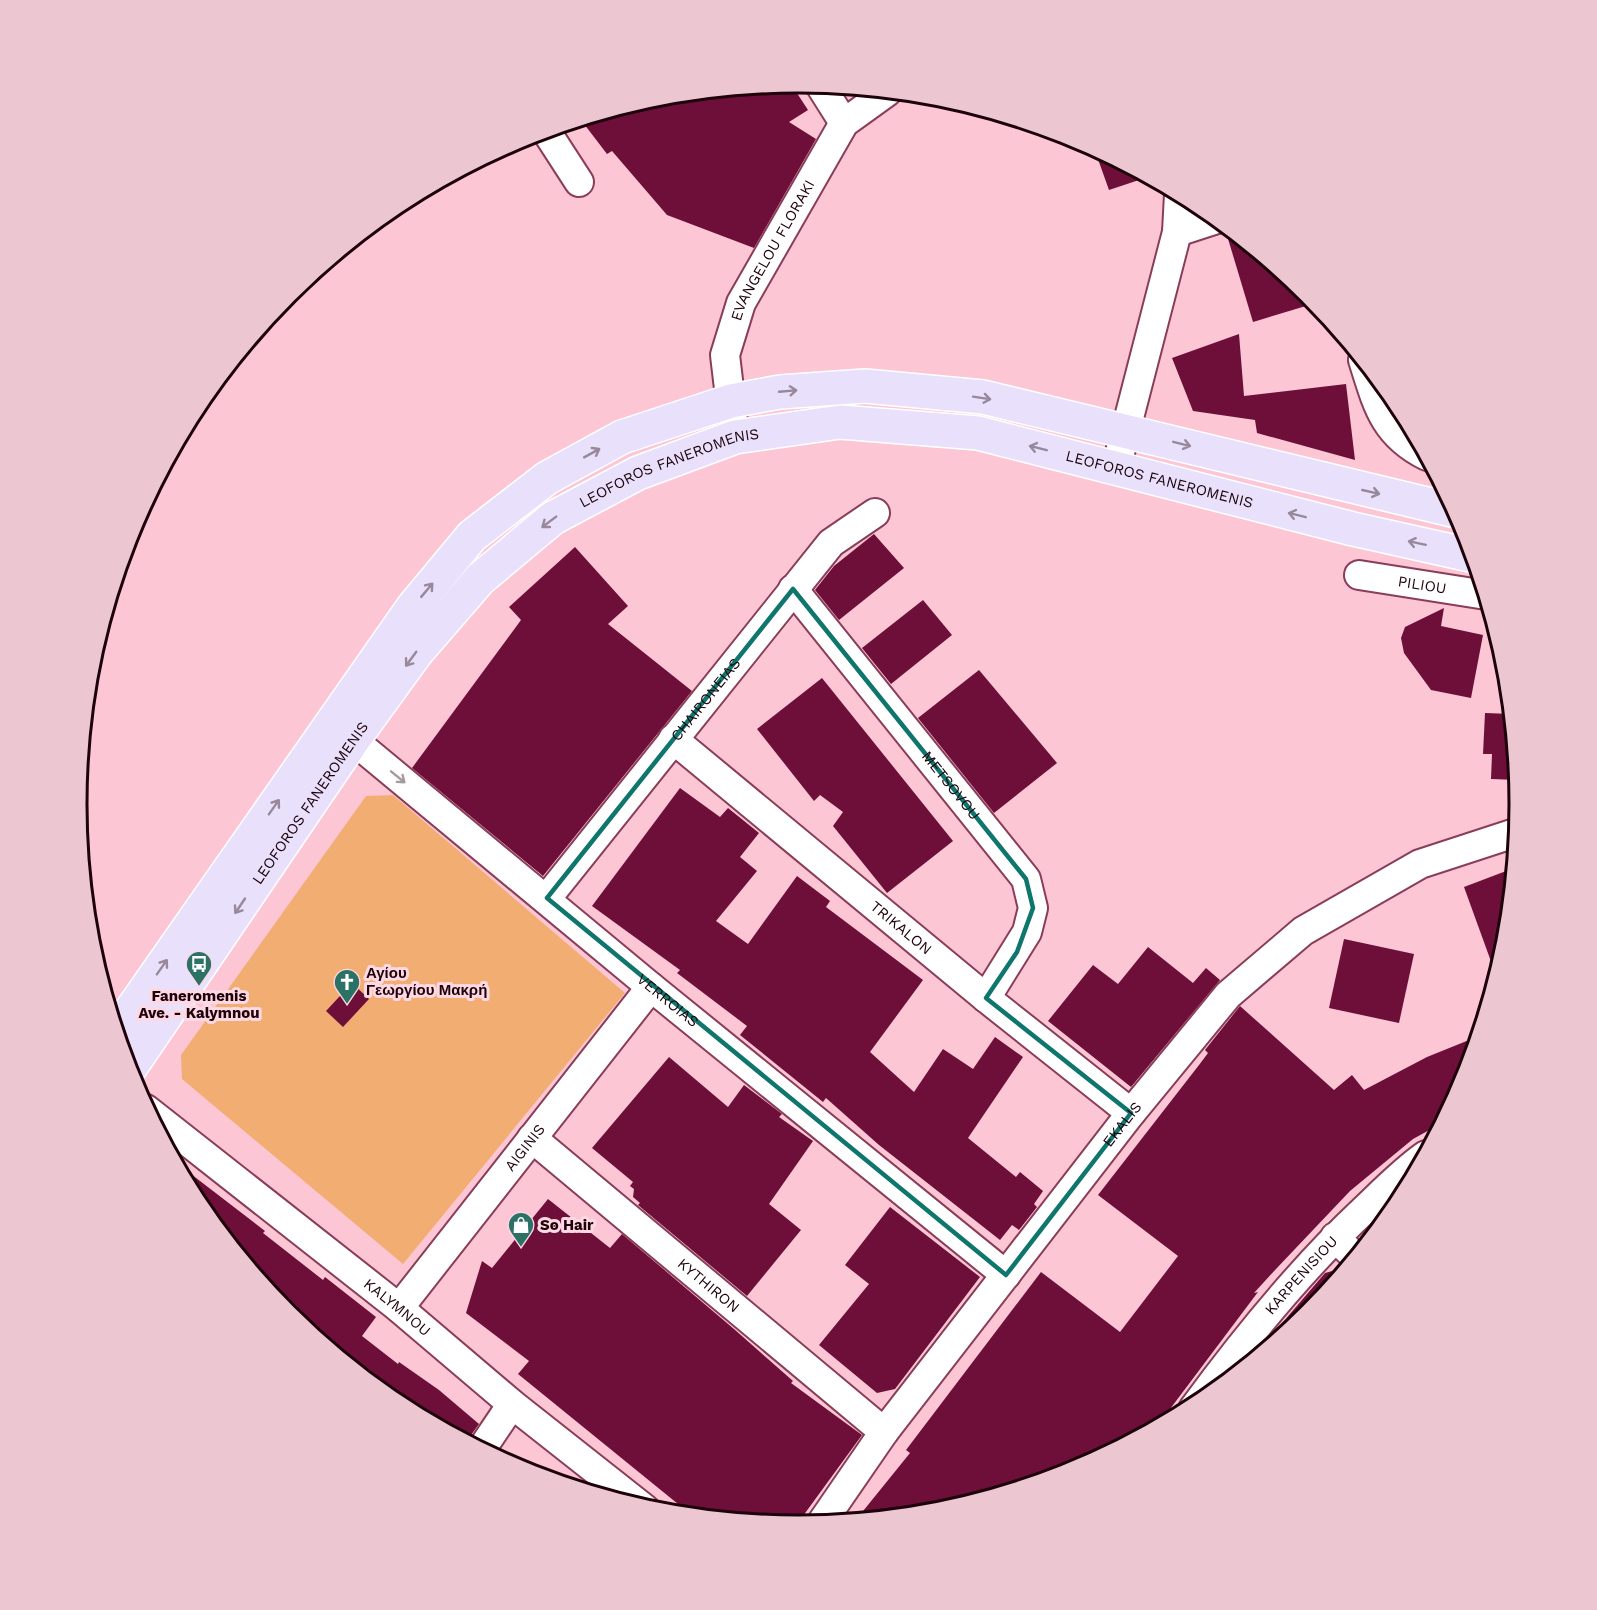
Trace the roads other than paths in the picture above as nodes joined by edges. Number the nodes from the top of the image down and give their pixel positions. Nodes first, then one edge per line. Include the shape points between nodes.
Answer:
1 (826, 94) edge
2 (878, 99) edge
3 (844, 123) junction
4 (551, 138) edge
5 (579, 182) dead end
6 (1178, 204) edge
7 (1207, 222) edge
8 (1177, 232) junction
9 (1372, 385) edge
10 (730, 401) junction
11 (1125, 429) junction
12 (735, 437) junction
13 (1415, 449) edge
14 (1116, 468) junction
15 (1445, 508) edge
16 (874, 513) dead end
17 (1464, 554) edge
18 (1359, 575) dead end
19 (793, 590) junction
20 (1477, 594) edge
21 (343, 732) junction
22 (673, 739) junction
23 (1509, 835) edge
24 (547, 898) junction
25 (651, 987) junction
26 (986, 998) junction
27 (122, 1024) edge
28 (135, 1060) edge
29 (1131, 1113) junction
30 (160, 1120) edge
31 (532, 1138) junction
32 (1413, 1165) edge
33 (1335, 1237) junction
34 (1351, 1253) edge
35 (1006, 1275) junction
36 (399, 1308) junction
37 (1211, 1385) edge
38 (512, 1404) junction
39 (884, 1432) junction
40 (485, 1444) edge
41 (628, 1495) edge
42 (827, 1515) edge

1 - 3 street
2 - 3 street, EVANGELOU FLORAKI
3 - 10 street, EVANGELOU FLORAKI via 741,303 725,355
4 - 5 street
6 - 8 street
7 - 8 street
8 - 11 street
9 - 13 street via 1387,425
10 -> 11 main road, LEOFOROS FANEROMENIS via 780,392 865,386 983,398
10 - 12 street, EVANGELOU FLORAKI
21 -> 10 main road, LEOFOROS FANEROMENIS via 413,607 472,536 547,478 622,436
11 - 14 street
11 -> 15 main road, LEOFOROS FANEROMENIS
14 -> 12 main road, LEOFOROS FANEROMENIS via 978,433 840,422
12 -> 21 main road, LEOFOROS FANEROMENIS via 638,473 553,518 480,579
17 -> 14 main road, LEOFOROS FANEROMENIS
16 - 19 street, CHAIRONEIAS via 831,543
18 - 20 street, PILIOU
19 - 22 street, CHAIRONEIAS
19 - 26 street, METSOVOU via 1026,879 1033,908 1027,932
21 -> 24 street, VERROIAS
27 -> 21 main road, LEOFOROS FANEROMENIS
21 -> 28 main road, LEOFOROS FANEROMENIS
22 - 24 street, CHAIRONEIAS
22 - 26 street, TRIKALON
23 - 29 street, EKALIS via 1420,864 1303,931 1228,995
24 - 25 street, VERROIAS
25 - 31 street, AIGINIS
25 - 35 street, VERROIAS
26 - 29 street, TRIKALON
29 - 35 street, EKALIS
30 - 36 street, KALYMNOU
31 - 36 street, AIGINIS
31 - 39 street, KYTHIRON
32 - 33 street, KARPENISIOU
33 - 34 street
33 - 37 street, KARPENISIOU via 1242,1342
35 - 39 street, EKALIS
36 - 38 street, KALYMNOU
38 - 40 street
38 - 41 street, KALYMNOU
39 - 42 street, EKALIS

